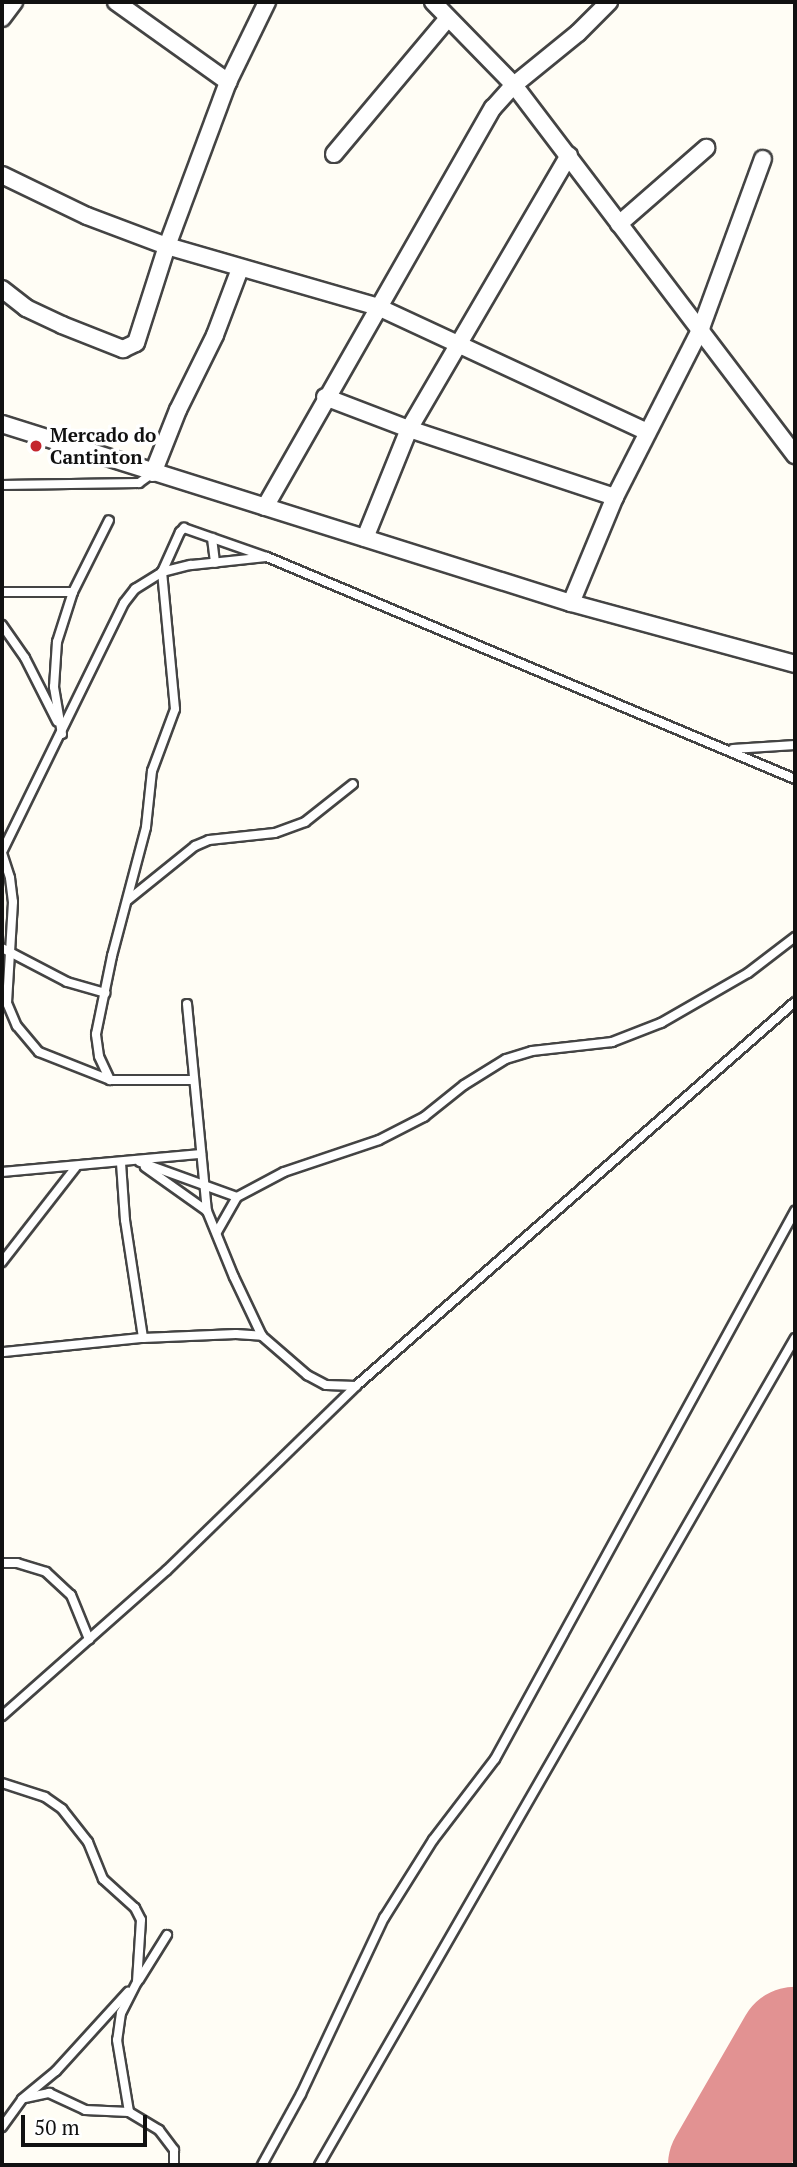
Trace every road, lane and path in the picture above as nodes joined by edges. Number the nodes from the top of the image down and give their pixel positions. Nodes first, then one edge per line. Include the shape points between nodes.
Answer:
1 (14, 2) edge
2 (116, 2) edge
3 (267, 2) edge
4 (433, 2) edge
5 (609, 2) edge
6 (2, 18) edge
7 (448, 18) junction
8 (228, 82) junction
9 (514, 85) junction
10 (706, 148) dead end
11 (334, 154) dead end
12 (569, 155) junction
13 (763, 159) dead end
14 (2, 175) edge
15 (619, 224) junction
16 (166, 246) junction
17 (240, 270) junction
18 (2, 289) edge
19 (378, 307) junction
20 (701, 328) junction
21 (456, 344) junction
22 (326, 397) junction
23 (2, 424) edge
24 (409, 429) junction
25 (647, 432) junction
26 (795, 456) edge
27 (153, 473) junction
28 (2, 485) edge
29 (615, 496) junction
30 (265, 507) junction
31 (108, 520) dead end
32 (212, 538) junction
33 (365, 538) junction
34 (267, 557) junction
35 (215, 563) junction
36 (162, 572) junction
37 (2, 592) edge
38 (73, 592) junction
39 (571, 603) junction
40 (2, 625) edge
41 (795, 664) edge
42 (62, 734) junction
43 (795, 745) edge
44 (730, 750) junction
45 (795, 779) edge
46 (353, 784) dead end
47 (2, 852) edge
48 (128, 900) junction
49 (795, 937) edge
50 (6, 949) edge
51 (105, 993) junction
52 (795, 1002) edge
53 (187, 1004) dead end
54 (110, 1080) junction
55 (194, 1080) junction
56 (201, 1154) junction
57 (137, 1161) junction
58 (121, 1163) junction
59 (76, 1167) junction
60 (2, 1171) edge
61 (204, 1185) junction
62 (237, 1197) junction
63 (207, 1211) junction
64 (795, 1211) edge
65 (216, 1232) junction
66 (2, 1262) edge
67 (262, 1336) junction
68 (142, 1338) junction
69 (795, 1338) edge
70 (4, 1352) dead end
71 (356, 1386) junction
72 (2, 1563) edge
73 (89, 1639) junction
74 (2, 1716) edge
75 (2, 1783) edge
76 (167, 1935) dead end
77 (137, 1982) junction
78 (22, 2099) junction
79 (130, 2112) junction
80 (2, 2127) edge
81 (174, 2165) edge
82 (262, 2165) edge
83 (319, 2165) edge

1 - 6 street
2 - 8 street
3 - 8 street
4 - 7 street
5 - 9 street
7 - 9 street
7 - 11 street
8 - 16 street
9 - 12 street
9 - 19 street via 493,108
10 - 15 street
12 - 15 street
12 - 21 street
13 - 20 street
14 - 16 street via 87,216
15 - 20 street
16 - 17 street
16 - 18 street via 136,343 130,348 62,325 26,308
17 - 19 street
17 - 27 street
19 - 21 street
19 - 22 street
20 - 25 street
20 - 26 street
21 - 24 street
21 - 25 street
22 - 24 street
22 - 30 street
23 - 27 street
24 - 29 street
24 - 33 street
25 - 29 street
27 - 28 lane via 139,483
27 - 30 street
29 - 39 street
30 - 33 street
31 - 38 lane
32 - 34 lane
32 - 35 lane
32 - 36 lane via 184,528
33 - 39 street
34 - 35 lane
34 - 44 lane
35 - 36 lane
36 - 42 lane via 135,589 124,603
36 - 48 lane via 175,709 152,771 146,827
37 - 38 lane
38 - 42 lane via 60,626 54,674
39 - 41 street
40 - 42 lane via 30,667
42 - 47 lane
43 - 44 lane
44 - 45 lane
46 - 48 lane via 305,822 275,833 195,845
47 - 50 lane via 13,902
48 - 51 lane
49 - 62 lane via 748,973 661,1023 612,1042 532,1051 506,1059 424,1117 379,1140 284,1172
50 - 51 lane via 67,982
50 - 54 lane via 7,1003 17,1026 39,1052
51 - 54 lane via 96,1034 99,1056
52 - 71 lane
53 - 55 lane
54 - 55 lane
55 - 56 lane
56 - 57 lane
56 - 61 lane
57 - 58 lane
57 - 61 lane
57 - 63 lane
58 - 59 lane
58 - 68 lane
59 - 60 lane
59 - 66 lane
61 - 62 lane
61 - 63 lane
62 - 65 lane
63 - 65 lane
64 - 82 lane via 495,1759 433,1840 384,1918 301,2094
65 - 67 lane
67 - 68 lane
67 - 71 lane via 307,1375 326,1385
68 - 70 lane
69 - 83 lane
71 - 73 lane via 176,1562
72 - 73 lane via 46,1572 71,1595
73 - 74 lane
75 - 77 lane via 46,1797 62,1809 88,1842 103,1879 135,1908 142,1932
76 - 77 lane
77 - 78 lane via 56,2071
77 - 79 lane via 121,2013 117,2040
78 - 79 lane via 49,2093 85,2110
78 - 80 lane
79 - 81 lane via 159,2130 174,2150

